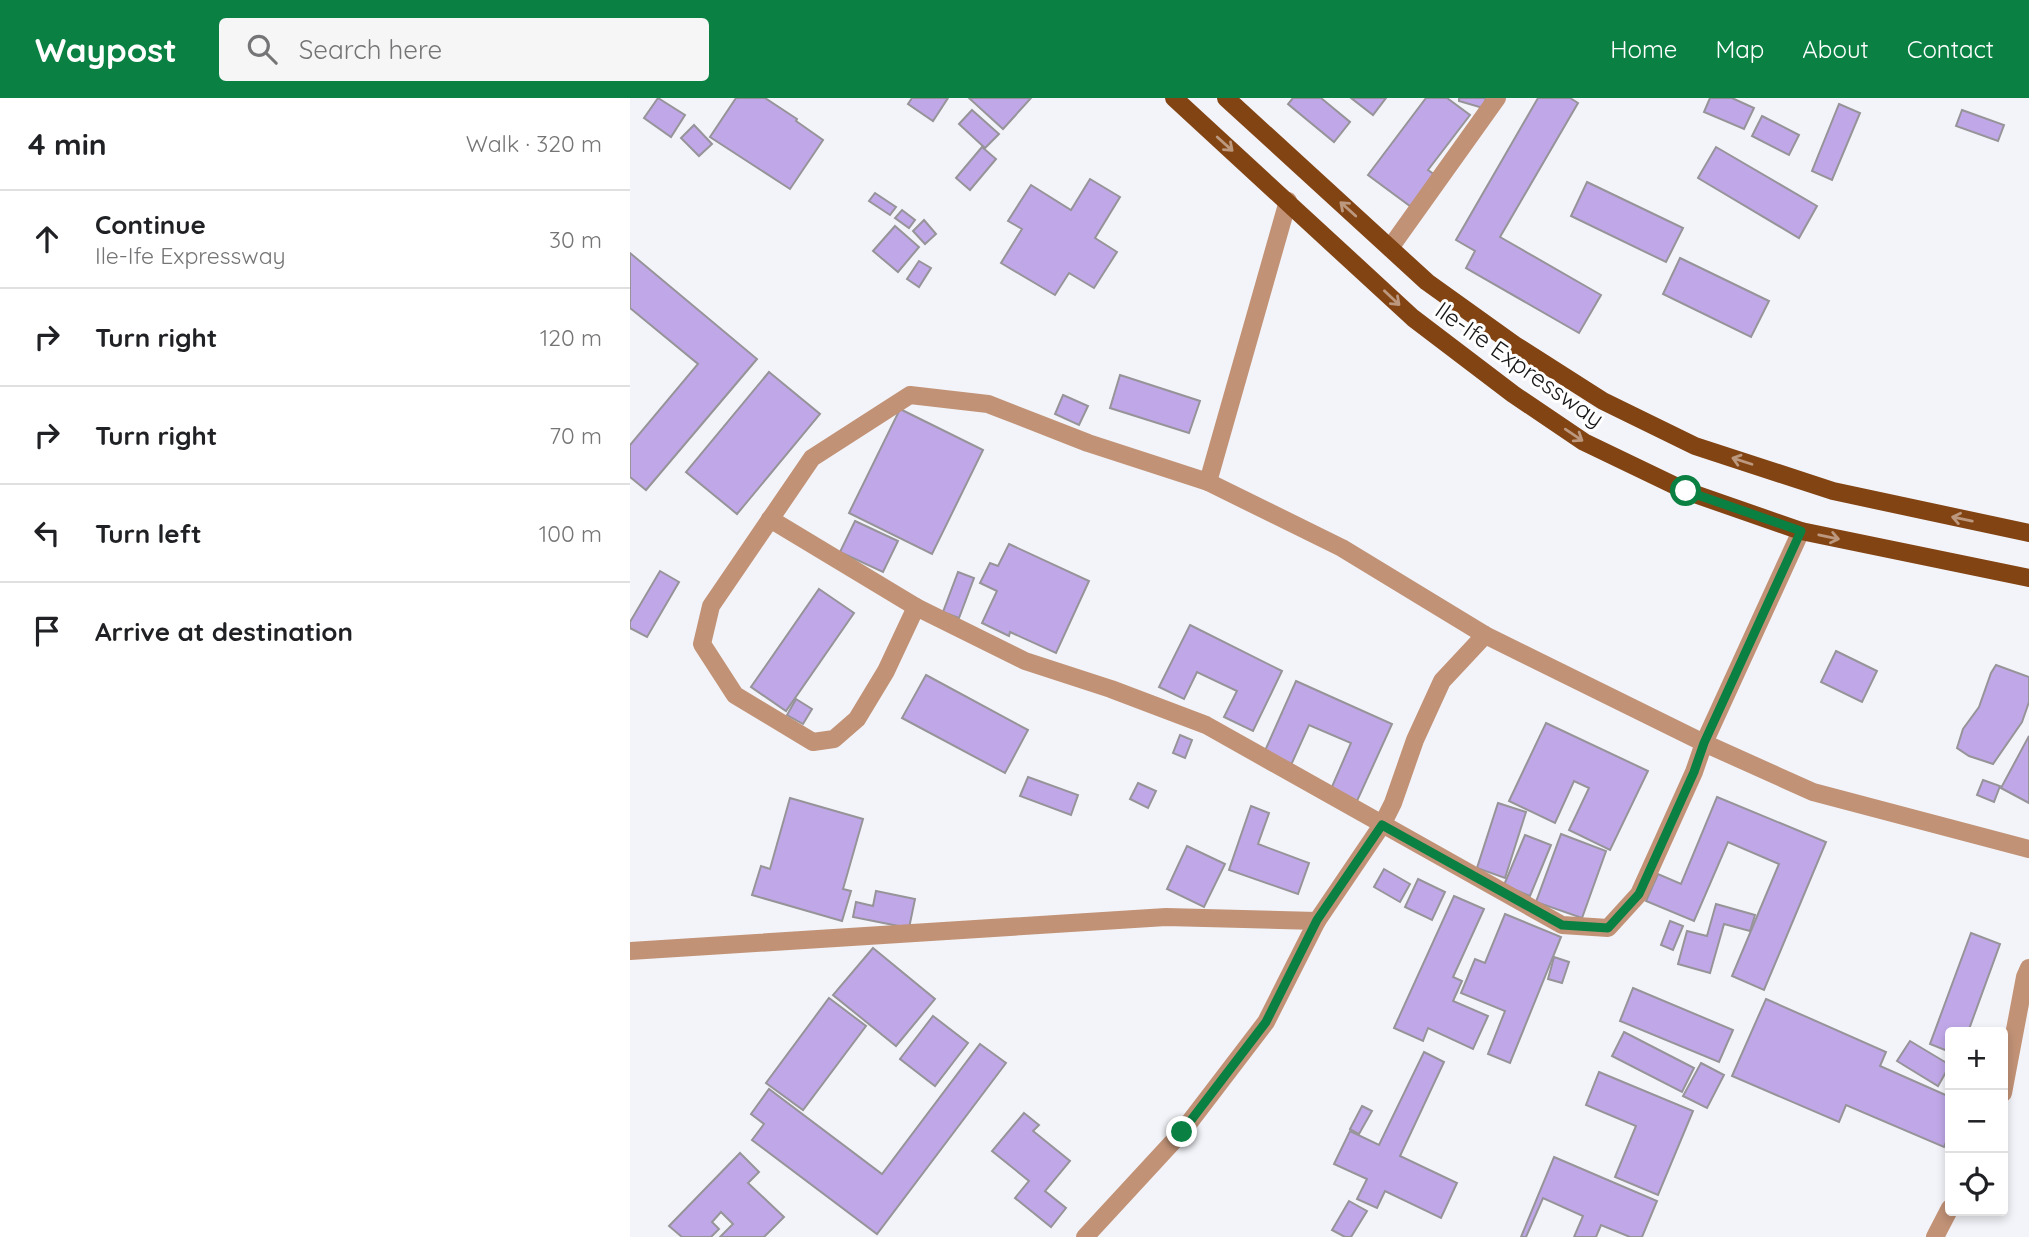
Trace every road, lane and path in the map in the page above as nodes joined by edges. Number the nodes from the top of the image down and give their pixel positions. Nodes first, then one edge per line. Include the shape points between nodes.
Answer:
1 (1174, 98) edge
2 (1226, 98) edge
3 (1497, 98) edge
4 (1288, 201) junction
5 (1390, 248) junction
6 (1208, 482) junction
7 (770, 519) junction
8 (1801, 531) junction
9 (2029, 533) edge
10 (2029, 578) edge
11 (916, 607) junction
12 (1485, 635) junction
13 (1704, 743) junction
14 (1382, 825) junction
15 (2029, 849) edge
16 (1317, 920) junction
17 (630, 951) edge
18 (2029, 968) edge
19 (2004, 1090) edge
20 (1946, 1216) edge
21 (1084, 1237) edge
22 (1935, 1237) edge

1 -> 4 main road, Ile-Ife Expressway
5 -> 2 main road, Ile-Ife Expressway
3 - 5 street
4 - 6 street
4 -> 8 main road, Ile-Ife Expressway via 1413,318 1584,442 1686,491
9 -> 5 main road, Ile-Ife Expressway via 1833,491 1695,446 1603,401 1515,345 1427,282
6 - 7 street via 988,404 910,395 813,458
6 - 12 street via 1342,548
7 - 11 street
7 - 11 street via 711,606 702,643 735,695 813,741 834,738 857,719
8 -> 10 main road, Ile-Ife Expressway
8 - 13 street
11 - 14 street via 1025,661 1206,725
12 - 13 street
12 - 14 street via 1442,681
13 - 14 street via 1639,894 1608,928 1562,925
13 - 15 street via 1813,792
14 - 16 street
16 - 17 street via 1166,917
16 - 21 street via 1266,1022 1182,1132
18 - 19 street
20 - 22 street

